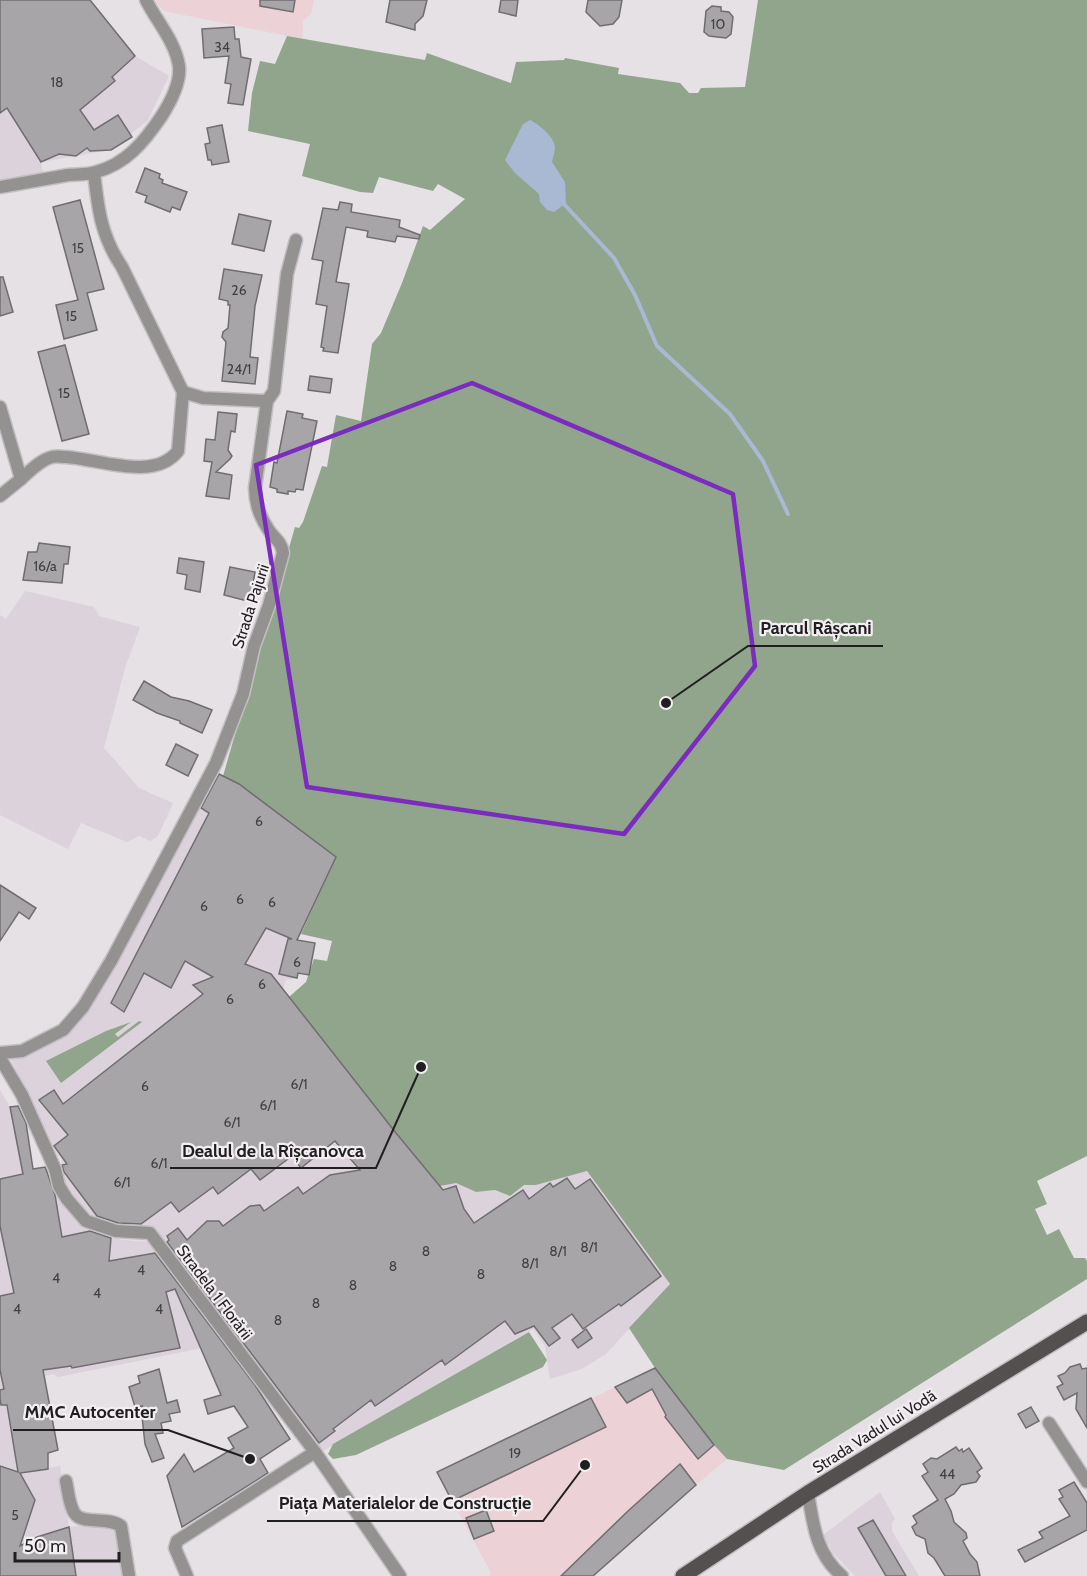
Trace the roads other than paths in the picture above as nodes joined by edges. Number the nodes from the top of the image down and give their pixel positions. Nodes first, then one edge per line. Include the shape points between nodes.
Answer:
1 (148, 5) edge
2 (94, 173) junction
3 (0, 187) edge
4 (296, 240) dead end
5 (183, 392) junction
6 (267, 401) junction
7 (0, 407) edge
8 (21, 479) junction
9 (0, 496) edge
10 (205, 785) joint
11 (0, 1056) edge
12 (1087, 1322) edge
13 (1050, 1423) dead end
14 (315, 1452) junction
15 (66, 1481) dead end
16 (1087, 1482) edge
17 (808, 1492) junction
18 (129, 1576) edge
19 (187, 1576) edge
20 (399, 1576) edge
21 (683, 1576) edge
22 (842, 1576) edge

1 - 2 street via 172,45 179,77 167,108 142,144 127,157
2 - 3 street
2 - 5 street via 99,218 108,244
4 - 6 street, Strada Pajurii via 287,274 274,391
5 - 6 street via 203,398
5 - 8 street via 178,451 164,463 132,467 52,457
6 - 10 street, Strada Pajurii via 255,497 269,532 281,544 282,562 254,646 243,694
7 - 8 street
8 - 9 street
10 - 11 street, Stradela 1 Florării via 83,1007 63,1030 22,1051
11 - 14 street, Stradela 1 Florării via 22,1095 67,1199 86,1221 117,1231 150,1233
12 - 17 main road, Strada Vadul lui Vodă
13 - 16 street
14 - 19 street via 177,1541 175,1548
14 - 20 street, Stradela 1 Florării
15 - 18 street via 77,1516 121,1526
17 - 21 main road, Strada Vadul lui Vodă
17 - 22 street via 816,1540 831,1567

